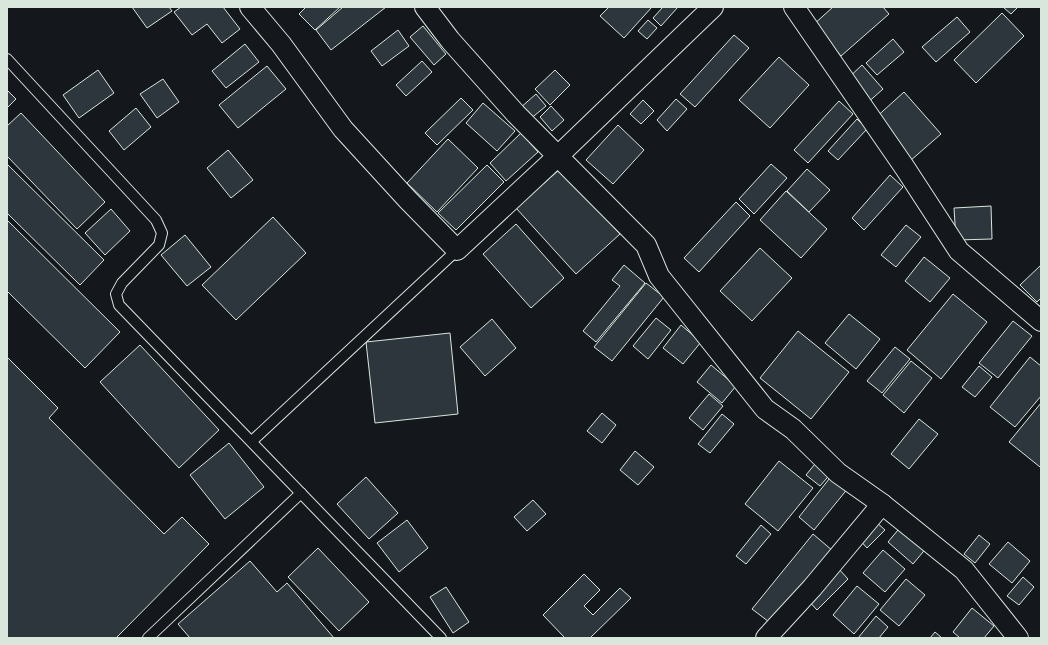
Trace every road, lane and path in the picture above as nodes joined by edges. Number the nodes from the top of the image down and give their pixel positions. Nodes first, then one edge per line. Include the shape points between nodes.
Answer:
1 (250, 7) edge
2 (425, 7) edge
3 (713, 7) edge
4 (794, 7) edge
5 (7, 59) edge
6 (558, 156) junction
7 (457, 250) junction
8 (1041, 321) edge
9 (252, 441) junction
10 (301, 493) junction
11 (882, 504) junction
12 (1011, 636) edge
13 (148, 638) edge
14 (441, 638) edge
15 (766, 638) edge

1 - 7 street via 281,44 343,129
2 - 6 street via 450,40 516,114
3 - 6 street
4 - 8 street via 959,251
5 - 9 lane via 156,220 162,233 160,245 122,283 116,294 119,305
6 - 7 street
6 - 11 street via 646,245 659,276 766,409 793,429 838,472
7 - 9 lane
9 - 10 lane
10 - 13 lane
10 - 14 lane
11 - 12 street via 964,570
11 - 15 street via 812,588

